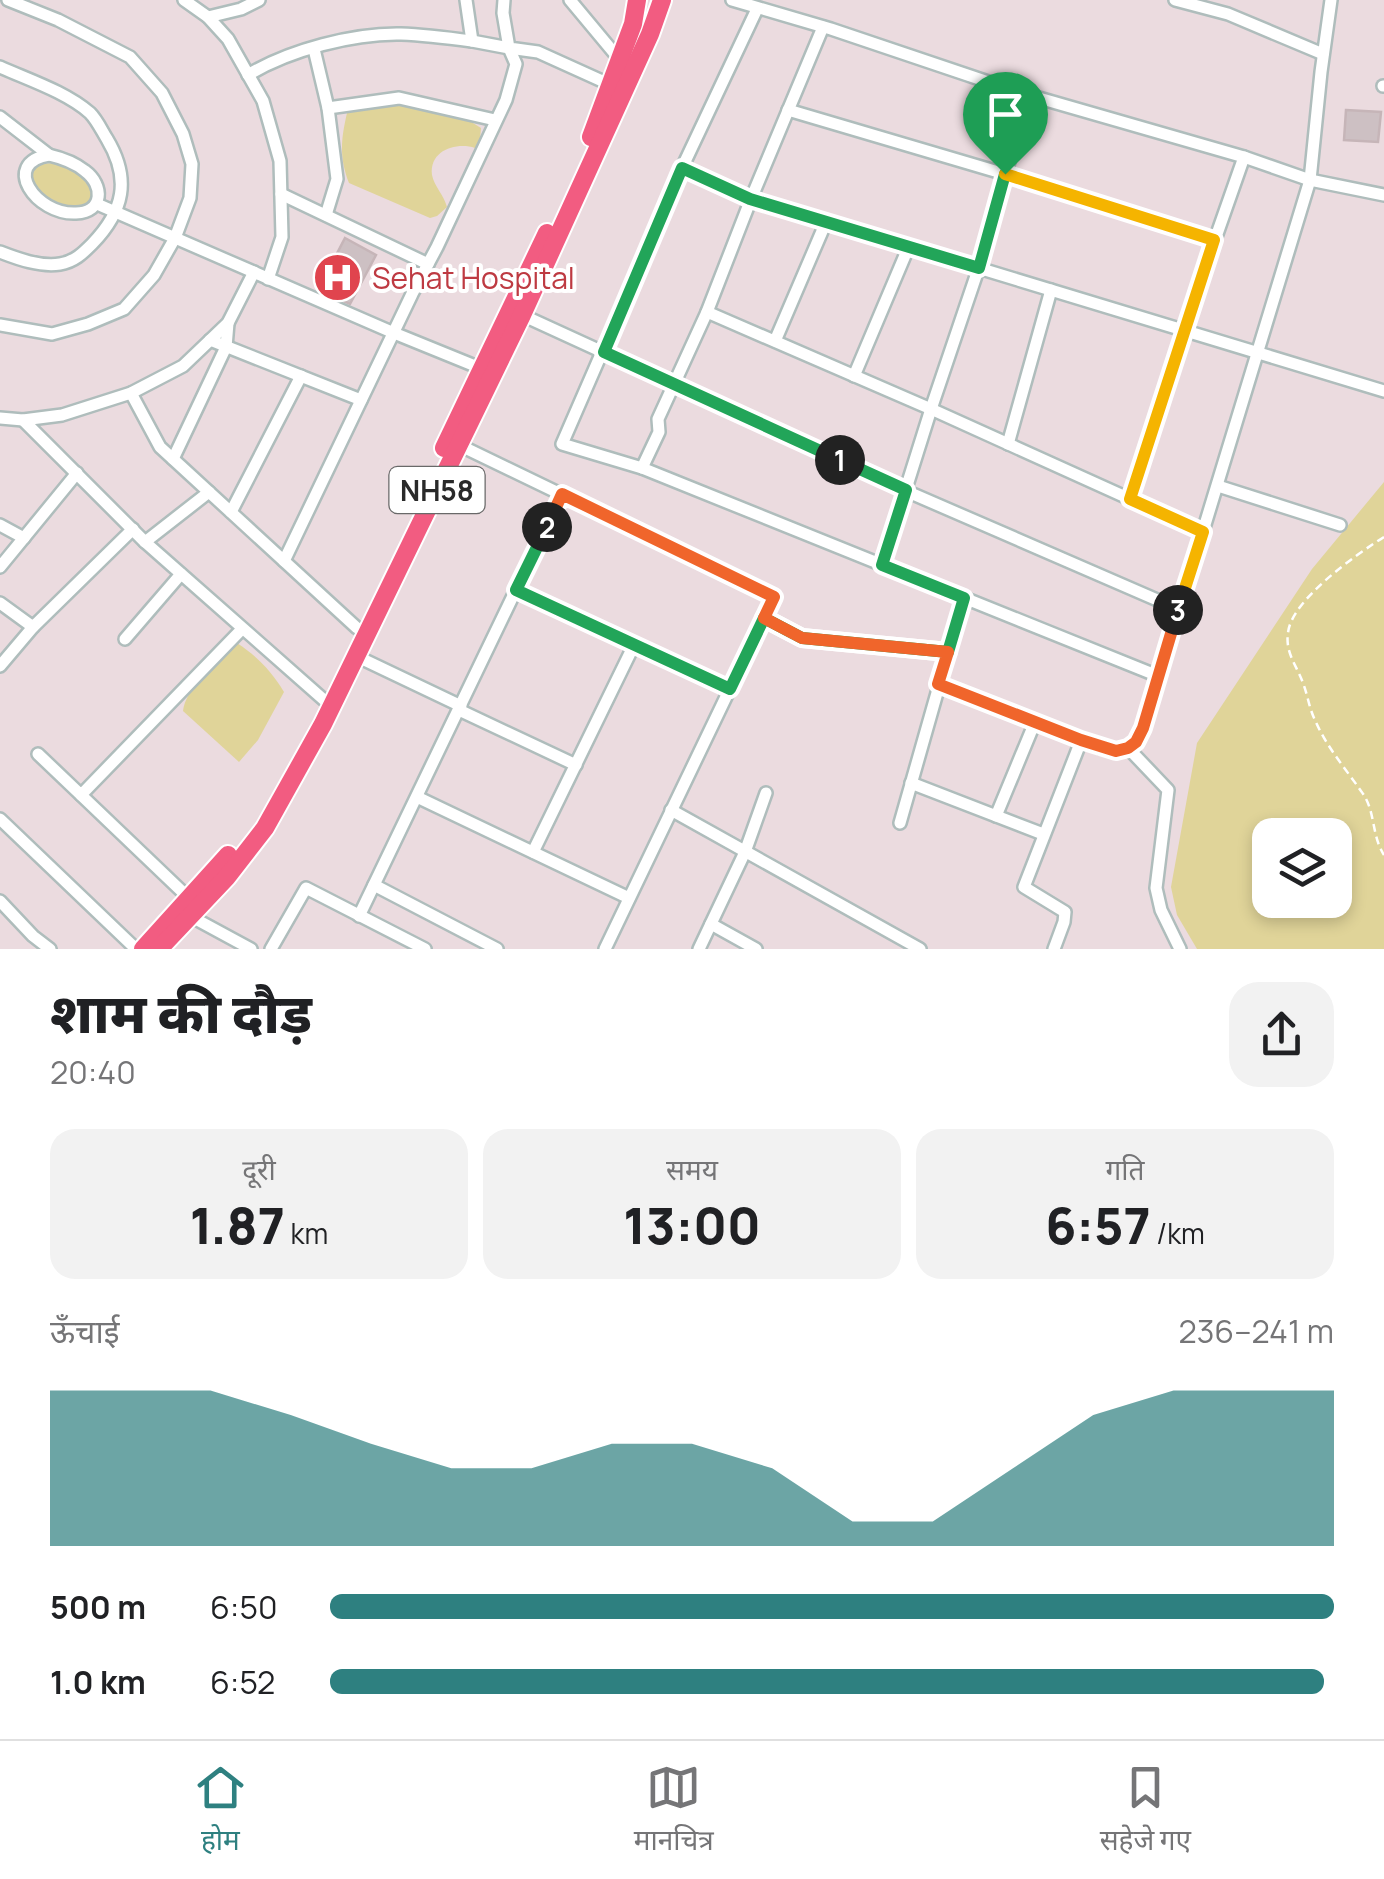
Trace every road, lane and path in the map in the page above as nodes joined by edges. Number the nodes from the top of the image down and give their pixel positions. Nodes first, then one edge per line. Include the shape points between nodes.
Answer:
1 (8, 0) edge
2 (184, 0) edge
3 (259, 0) edge
4 (466, 0) edge
5 (504, 0) edge
6 (570, 0) edge
7 (637, 0) edge
8 (662, 0) edge
9 (732, 0) edge
10 (1174, 0) edge
11 (1238, 0) edge
12 (1331, 0) edge
13 (202, 9) edge
14 (757, 9) junction
15 (1232, 16) junction
16 (823, 27) junction
17 (472, 41) junction
18 (314, 48) junction
19 (510, 48) junction
20 (1323, 54) junction
21 (620, 60) junction
22 (0, 67) edge
23 (248, 74) junction
24 (611, 85) junction
25 (1028, 95) junction
26 (328, 108) junction
27 (788, 110) junction
28 (0, 117) edge
29 (496, 120) junction
30 (49, 155) junction
31 (1244, 157) junction
32 (682, 168) junction
33 (1005, 174) junction
34 (1310, 180) junction
35 (281, 194) junction
36 (1384, 195) edge
37 (750, 199) junction
38 (96, 204) junction
39 (116, 212) junction
40 (326, 215) junction
41 (826, 222) junction
42 (175, 238) junction
43 (1214, 240) junction
44 (910, 246) junction
45 (0, 252) edge
46 (428, 264) junction
47 (979, 268) junction
48 (254, 272) junction
49 (268, 279) junction
50 (1051, 290) junction
51 (707, 312) junction
52 (522, 315) junction
53 (228, 324) junction
54 (0, 325) edge
55 (1182, 331) junction
56 (394, 334) junction
57 (210, 340) junction
58 (775, 342) junction
59 (226, 347) junction
60 (604, 352) junction
61 (1258, 355) junction
62 (488, 370) junction
63 (301, 376) junction
64 (854, 376) junction
65 (674, 384) junction
66 (1384, 392) edge
67 (131, 393) junction
68 (361, 400) junction
69 (931, 409) junction
70 (0, 418) edge
71 (24, 420) junction
72 (1008, 444) junction
73 (459, 445) junction
74 (174, 459) junction
75 (642, 468) junction
76 (77, 474) junction
77 (1218, 486) junction
78 (906, 490) junction
79 (209, 492) junction
80 (562, 494) junction
81 (1130, 499) junction
82 (231, 512) junction
83 (0, 524) edge
84 (1340, 525) dead end
85 (133, 529) junction
86 (1203, 532) junction
87 (1384, 537) edge
88 (24, 538) junction
89 (145, 542) junction
90 (284, 560) junction
91 (882, 565) junction
92 (0, 567) edge
93 (182, 574) junction
94 (516, 590) junction
95 (964, 598) junction
96 (0, 604) edge
97 (1178, 609) junction
98 (764, 618) junction
99 (33, 627) junction
100 (356, 628) junction
101 (242, 629) junction
102 (125, 639) dead end
103 (634, 645) junction
104 (948, 652) junction
105 (356, 656) junction
106 (0, 666) edge
107 (1158, 676) junction
108 (938, 684) junction
109 (730, 689) junction
110 (327, 703) junction
111 (460, 708) junction
112 (1035, 722) junction
113 (1081, 740) junction
114 (1128, 748) junction
115 (38, 754) dead end
116 (576, 765) junction
117 (911, 783) junction
118 (766, 793) dead end
119 (82, 795) junction
120 (416, 797) junction
121 (672, 810) junction
122 (996, 816) junction
123 (0, 820) edge
124 (900, 823) dead end
125 (1044, 834) junction
126 (533, 852) junction
127 (746, 852) junction
128 (1384, 855) edge
129 (374, 886) junction
130 (629, 898) junction
131 (192, 907) junction
132 (3, 909) edge
133 (359, 916) junction
134 (711, 924) junction
135 (49, 949) edge
136 (140, 949) edge
137 (160, 949) edge
138 (251, 949) edge
139 (271, 949) edge
140 (425, 949) edge
141 (497, 949) edge
142 (605, 949) edge
143 (699, 949) edge
144 (756, 949) edge
145 (920, 949) edge
146 (1054, 949) edge
147 (1180, 949) edge

1 - 42 street via 130,58 162,92 192,164 190,198
2 - 13 street
3 - 13 street via 241,9
4 - 17 street
5 - 19 street
6 - 21 street
7 - 21 highway, NH58
8 - 52 highway, NH58
9 - 14 street
10 - 15 street
11 - 15 street
12 - 20 street
13 - 23 street
14 - 16 street
14 - 32 street
15 - 20 street
16 - 25 street
16 - 27 street
17 - 18 street via 397,34
17 - 19 street
18 - 23 street
18 - 26 street
19 - 24 street via 538,52
19 - 29 street via 516,64
20 - 34 street
21 - 24 highway, NH58
22 - 39 street via 92,115 117,156 122,186
23 - 35 street via 280,161
24 - 62 highway, NH58
25 - 31 street
25 - 33 street
26 - 29 street via 399,98
26 - 40 street via 337,179
27 - 33 street
27 - 37 street
28 - 30 street
29 - 46 street
30 - 38 street via 88,173 98,185
30 - 38 street via 24,166 22,181 32,196 73,214
31 - 34 street
31 - 43 street
32 - 37 street
32 - 60 street
33 - 43 street
33 - 47 street
34 - 36 street
34 - 61 street
35 - 40 street
35 - 49 street via 282,237
37 - 41 street
37 - 51 street
38 - 39 street
39 - 42 street
39 - 45 street via 82,255 65,264
40 - 46 street
41 - 44 street
41 - 58 street
42 - 48 street
42 - 54 street via 124,309 52,334
43 - 55 street
44 - 47 street
44 - 64 street
46 - 56 street
47 - 50 street
47 - 69 street
48 - 49 street
48 - 53 street
49 - 56 street
50 - 55 street
50 - 72 street
51 - 58 street
51 - 65 street
52 - 60 street
52 - 62 highway, NH58
53 - 57 street
53 - 59 street
55 - 61 street
55 - 81 street
56 - 62 street
56 - 68 street
57 - 59 street
57 - 67 street via 183,366
58 - 64 street
59 - 63 street
59 - 74 street
60 - 65 street
60 - 75 street via 562,444
61 - 66 street
61 - 77 street
62 - 73 highway, NH58
62 - 100 highway, NH58
63 - 68 street
63 - 82 street
64 - 69 street
65 - 75 street
65 - 78 street
67 - 71 street
67 - 74 street via 160,447
68 - 90 street
69 - 72 street
69 - 78 street
70 - 71 street
71 - 76 street
72 - 81 street
73 - 80 street
73 - 105 highway, NH58
74 - 79 street
75 - 91 street
76 - 85 street
76 - 88 street
77 - 84 street
77 - 86 street
78 - 91 street
78 - 97 street
79 - 82 street
79 - 89 street
80 - 94 street
80 - 98 street via 774,597
81 - 86 street
82 - 90 street
83 - 88 street
85 - 89 street
85 - 99 street
86 - 97 street
87 - 128 path via 1315,590 1288,630 1293,666 1316,723 1371,808
88 - 92 street
89 - 93 street
90 - 100 street
91 - 95 street
93 - 101 street
93 - 102 street
94 - 103 street
94 - 111 street
95 - 104 street
95 - 107 street
96 - 99 street
97 - 107 street
98 - 104 path via 802,638
98 - 109 street
99 - 106 street
100 - 110 highway, NH58
101 - 110 street
101 - 119 street
103 - 109 street
103 - 116 street
104 - 108 street
105 - 110 highway, NH58
105 - 111 street
107 - 114 street via 1143,728
108 - 112 street
108 - 117 street
109 - 121 street
110 - 131 highway, NH58 via 264,828
111 - 116 street
111 - 120 street
112 - 113 street
112 - 122 street
113 - 114 street
113 - 125 street
114 - 147 street via 1168,790 1156,888
115 - 119 street
116 - 126 street
117 - 122 street
117 - 124 street
118 - 127 street
119 - 131 street
120 - 126 street
120 - 129 street
121 - 127 street
121 - 130 street
122 - 125 street
123 - 136 street
125 - 146 street via 1024,887 1065,912
126 - 130 street
127 - 134 street
127 - 145 street
129 - 133 street
129 - 141 street
130 - 142 street
131 - 136 highway, NH58
131 - 137 highway, NH58
131 - 138 street
132 - 135 street
133 - 139 street via 306,888
133 - 140 street
134 - 143 street
134 - 144 street

